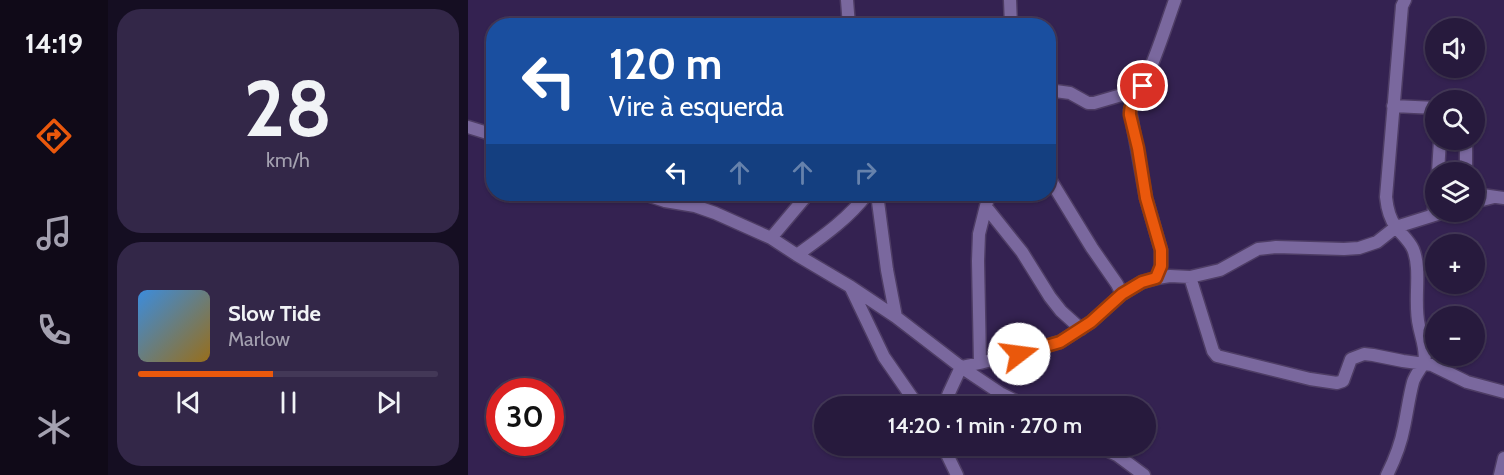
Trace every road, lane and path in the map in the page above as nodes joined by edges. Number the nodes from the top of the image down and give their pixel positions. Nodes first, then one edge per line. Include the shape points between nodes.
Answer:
1 (847, 0) edge
2 (1010, 0) edge
3 (1175, 0) edge
4 (1405, 0) edge
5 (848, 18) edge
6 (1011, 18) edge
7 (1143, 86) junction
8 (1056, 91) edge
9 (1393, 106) junction
10 (1425, 107) edge
11 (468, 127) edge
12 (486, 133) edge
13 (1056, 189) edge
14 (679, 201) edge
15 (802, 201) edge
16 (861, 201) edge
17 (878, 201) edge
18 (988, 201) edge
19 (987, 207) junction
20 (1425, 217) edge
21 (1396, 227) junction
22 (771, 238) junction
23 (797, 255) junction
24 (1190, 277) junction
25 (1156, 278) junction
26 (851, 287) junction
27 (1122, 294) junction
28 (896, 317) junction
29 (1081, 329) junction
30 (980, 363) junction
31 (1424, 364) junction
32 (961, 367) junction
33 (1504, 393) edge
34 (911, 396) edge
35 (948, 396) edge
36 (1006, 396) edge
37 (948, 456) edge
38 (1118, 456) edge
39 (1504, 458) edge
40 (957, 475) edge
41 (1144, 475) edge
42 (1387, 475) edge
43 (1500, 475) edge

1 - 5 street
2 - 6 street
3 - 7 street
4 - 9 street
7 - 8 street via 1094,103
7 - 25 street via 1130,115 1161,250
9 - 10 street
9 - 21 street via 1386,197
11 - 12 street
13 - 27 street
14 - 22 street
15 - 22 street
16 - 23 street
17 - 28 street
18 - 19 street
19 - 29 street via 1060,311
19 - 30 street via 979,234
20 - 21 street
21 - 24 street via 1377,242 1359,248 1258,249 1220,270
21 - 31 street via 1413,249
22 - 23 street
23 - 26 street
24 - 25 street
24 - 31 street via 1217,356 1337,383 1343,381 1351,359 1364,354
25 - 27 street
26 - 28 street
26 - 34 street via 884,357
27 - 29 street
28 - 32 street
29 - 30 street via 1060,342
30 - 32 street
31 - 33 street
31 - 42 street via 1413,382 1404,430
32 - 35 street
32 - 36 street
37 - 40 street
38 - 41 street
39 - 43 street

